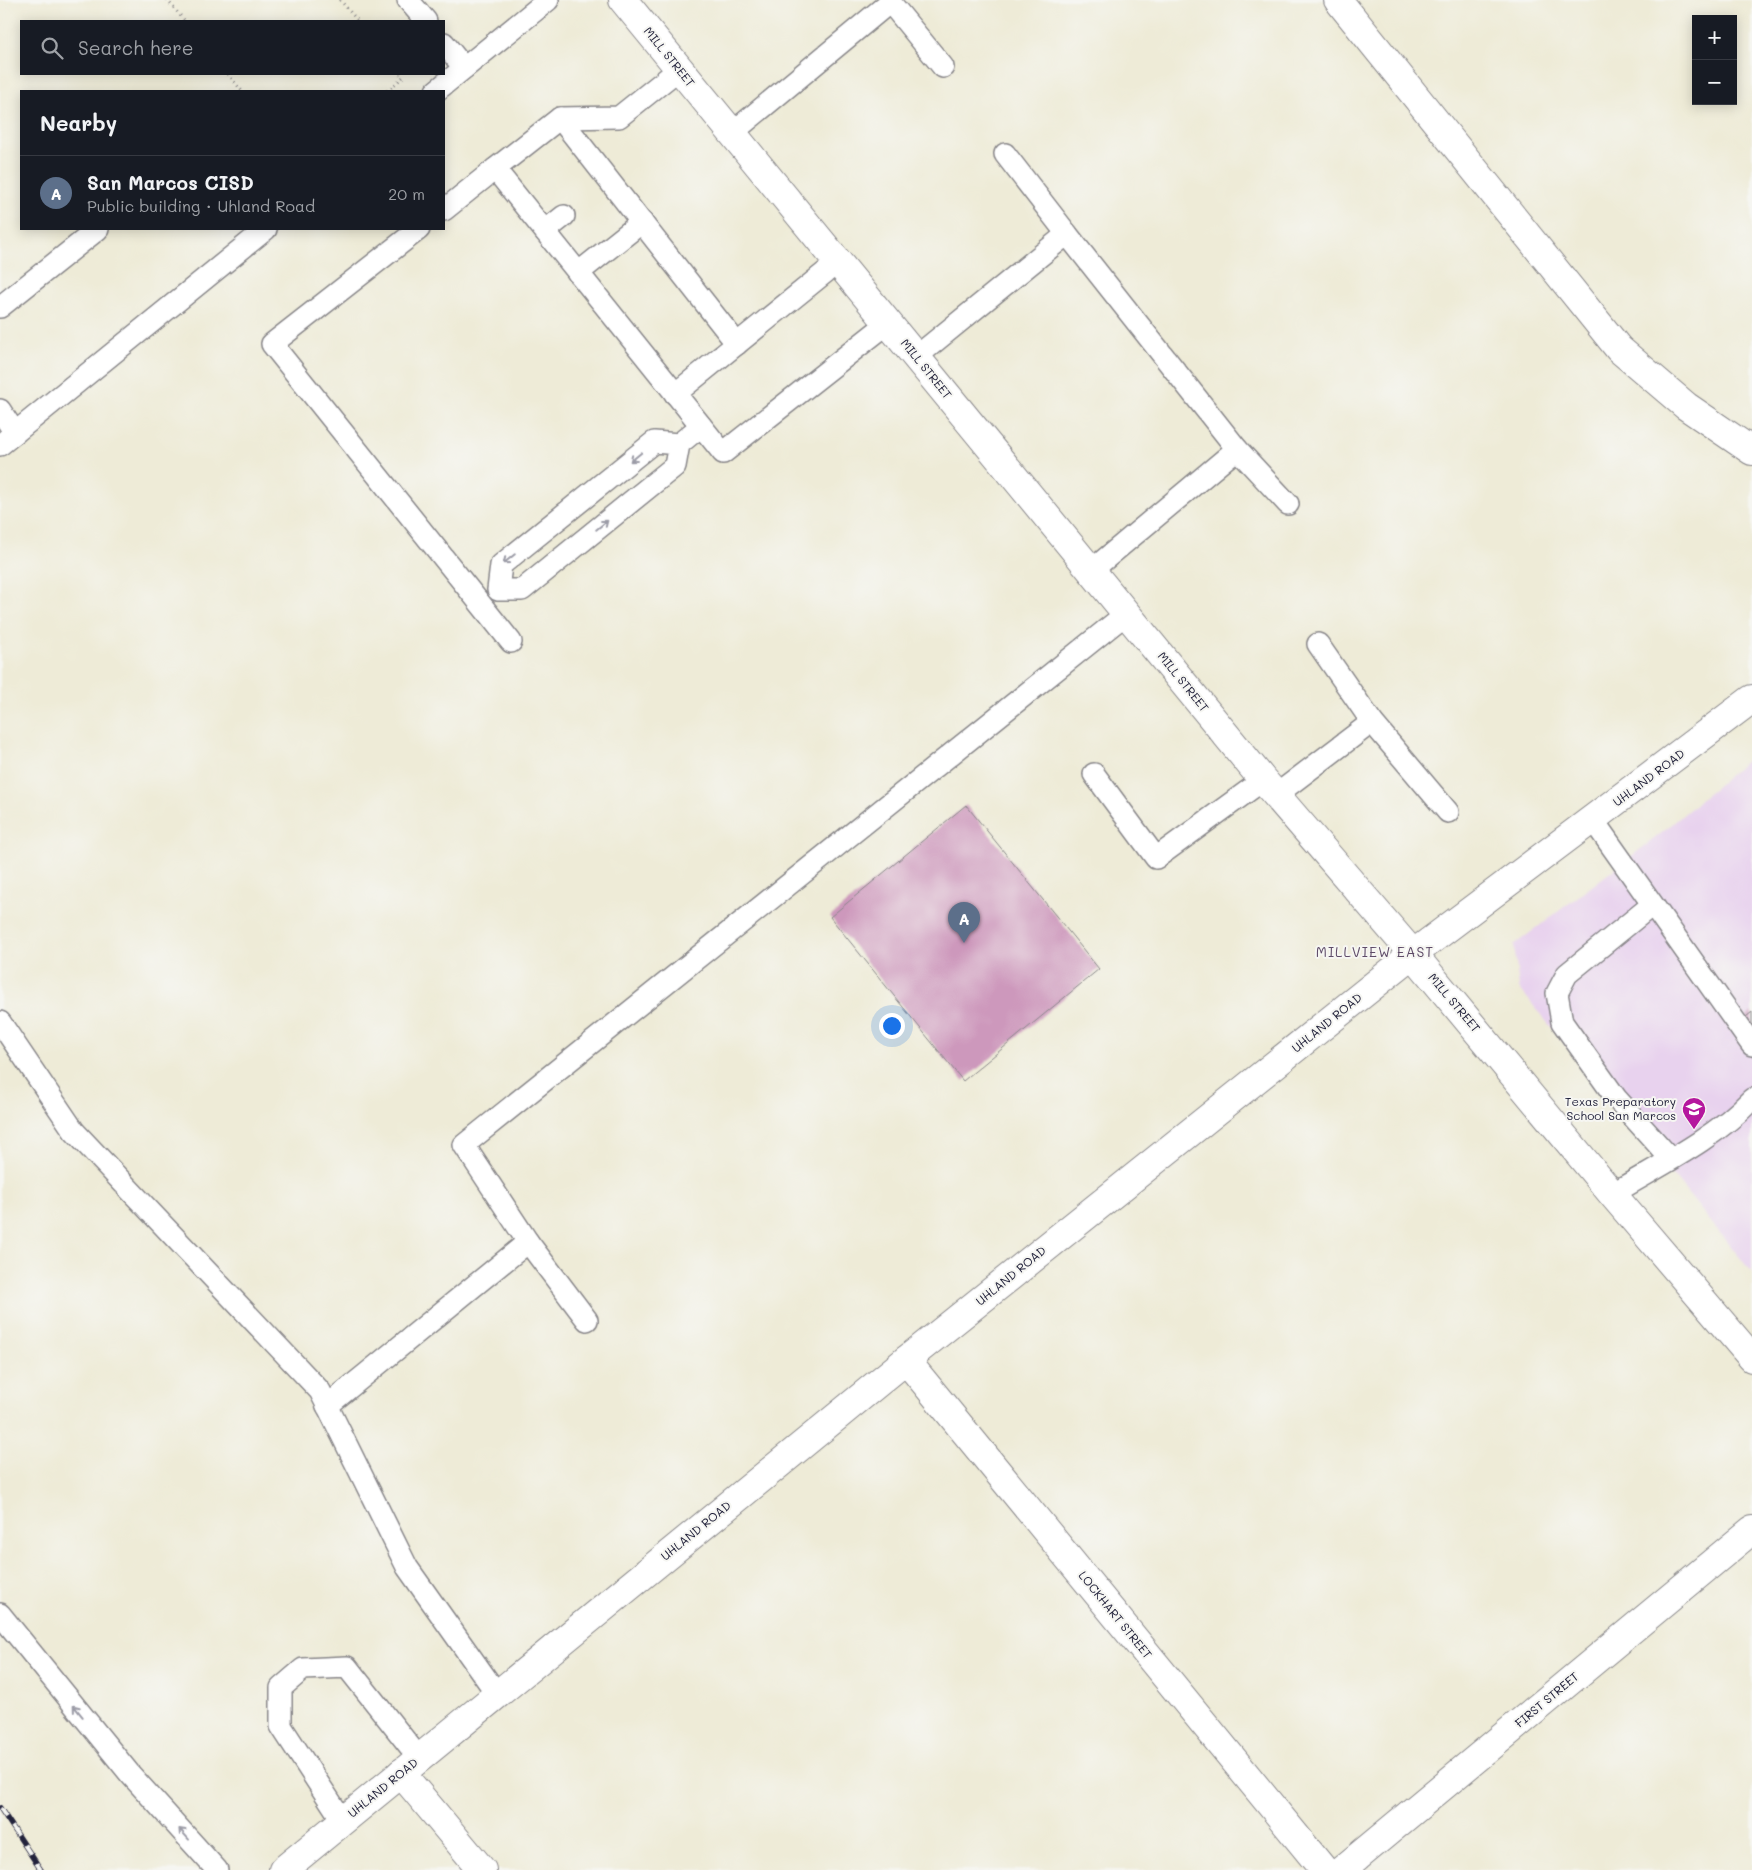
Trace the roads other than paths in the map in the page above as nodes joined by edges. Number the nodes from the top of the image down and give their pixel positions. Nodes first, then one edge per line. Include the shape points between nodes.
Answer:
1 (408, 0) edge
2 (548, 0) edge
3 (623, 0) edge
4 (1338, 0) edge
5 (890, 1) edge
6 (425, 20) edge
7 (445, 45) edge
8 (942, 67) dead end
9 (464, 68) junction
10 (679, 69) junction
11 (437, 90) edge
12 (560, 118) junction
13 (732, 133) junction
14 (1005, 154) dead end
15 (495, 169) junction
16 (445, 209) edge
17 (564, 216) dead end
18 (642, 222) junction
19 (97, 230) edge
20 (265, 230) edge
21 (419, 230) edge
22 (545, 231) junction
23 (1067, 234) junction
24 (838, 262) junction
25 (578, 273) junction
26 (0, 307) edge
27 (888, 323) junction
28 (737, 344) junction
29 (916, 357) junction
30 (675, 394) junction
31 (0, 410) edge
32 (701, 426) junction
33 (8, 439) edge
34 (679, 444) junction
35 (1237, 449) junction
36 (1752, 451) edge
37 (1288, 504) dead end
38 (1092, 570) junction
39 (498, 590) junction
40 (481, 604) junction
41 (1127, 613) junction
42 (511, 642) dead end
43 (1318, 644) dead end
44 (1752, 699) edge
45 (1372, 722) junction
46 (1094, 774) dead end
47 (1270, 787) junction
48 (1448, 812) dead end
49 (1593, 820) junction
50 (1652, 905) junction
51 (1413, 954) junction
52 (0, 1022) edge
53 (1752, 1045) edge
54 (7, 1047) edge
55 (1752, 1099) edge
56 (1671, 1159) junction
57 (1612, 1194) junction
58 (528, 1242) junction
59 (587, 1320) dead end
60 (1752, 1358) edge
61 (906, 1360) junction
62 (327, 1406) junction
63 (1752, 1530) edge
64 (0, 1614) edge
65 (497, 1694) junction
66 (410, 1766) junction
67 (342, 1821) junction
68 (217, 1870) edge
69 (283, 1870) edge
70 (482, 1870) edge
71 (1324, 1870) edge
72 (1342, 1870) edge

1 - 6 lane
2 - 9 lane
3 - 10 street, MILL STREET
4 - 36 street via 1619,349 1686,406
5 - 8 lane
5 - 13 lane
7 - 9 lane
9 - 11 lane
10 - 12 lane via 619,117
10 - 13 street, MILL STREET
12 - 15 lane
12 - 18 lane via 603,183
13 - 24 street, MILL STREET
14 - 23 lane
15 - 16 lane
15 - 22 lane
17 - 22 lane
18 - 25 lane
18 - 28 lane
19 - 26 lane
20 - 33 lane
21 - 40 lane via 272,344
22 - 25 lane
23 - 29 lane
23 - 35 lane
24 - 27 street, MILL STREET
24 - 28 lane
25 - 30 lane
27 - 29 street, MILL STREET
27 - 32 lane via 723,453
28 - 30 lane
29 - 38 street, MILL STREET
30 - 32 lane
31 - 33 lane
32 - 34 lane
39 -> 34 lane via 522,590 568,553 675,466
34 -> 39 lane via 654,442 501,565
35 - 37 lane
35 - 38 lane
38 - 41 street, MILL STREET
39 - 40 lane
40 - 42 lane
41 - 47 street, MILL STREET
41 - 58 lane via 464,1145
43 - 45 lane
44 - 49 street, UHLAND ROAD
45 - 47 lane
45 - 48 lane
46 - 47 lane via 1156,858
47 - 51 street, MILL STREET
49 - 50 lane
49 - 51 street, UHLAND ROAD
50 - 53 lane
50 - 56 lane via 1566,974 1557,993 1562,1022 1616,1098
51 - 57 street, MILL STREET
51 - 61 street, UHLAND ROAD
52 - 54 lane
54 - 62 lane via 74,1131 320,1391
55 - 56 lane via 1698,1143
56 - 57 lane
57 - 60 street, MILL STREET
58 - 59 lane
58 - 62 lane
61 - 65 street, UHLAND ROAD
61 - 71 street, LOCKHART STREET
62 - 65 lane via 407,1567
63 - 72 street, FIRST STREET
68 -> 64 lane via 130,1774
65 - 66 street, UHLAND ROAD
66 - 67 street, UHLAND ROAD
66 - 67 lane via 347,1667 303,1669 281,1688 281,1726
66 - 70 street
67 - 69 street, UHLAND ROAD

